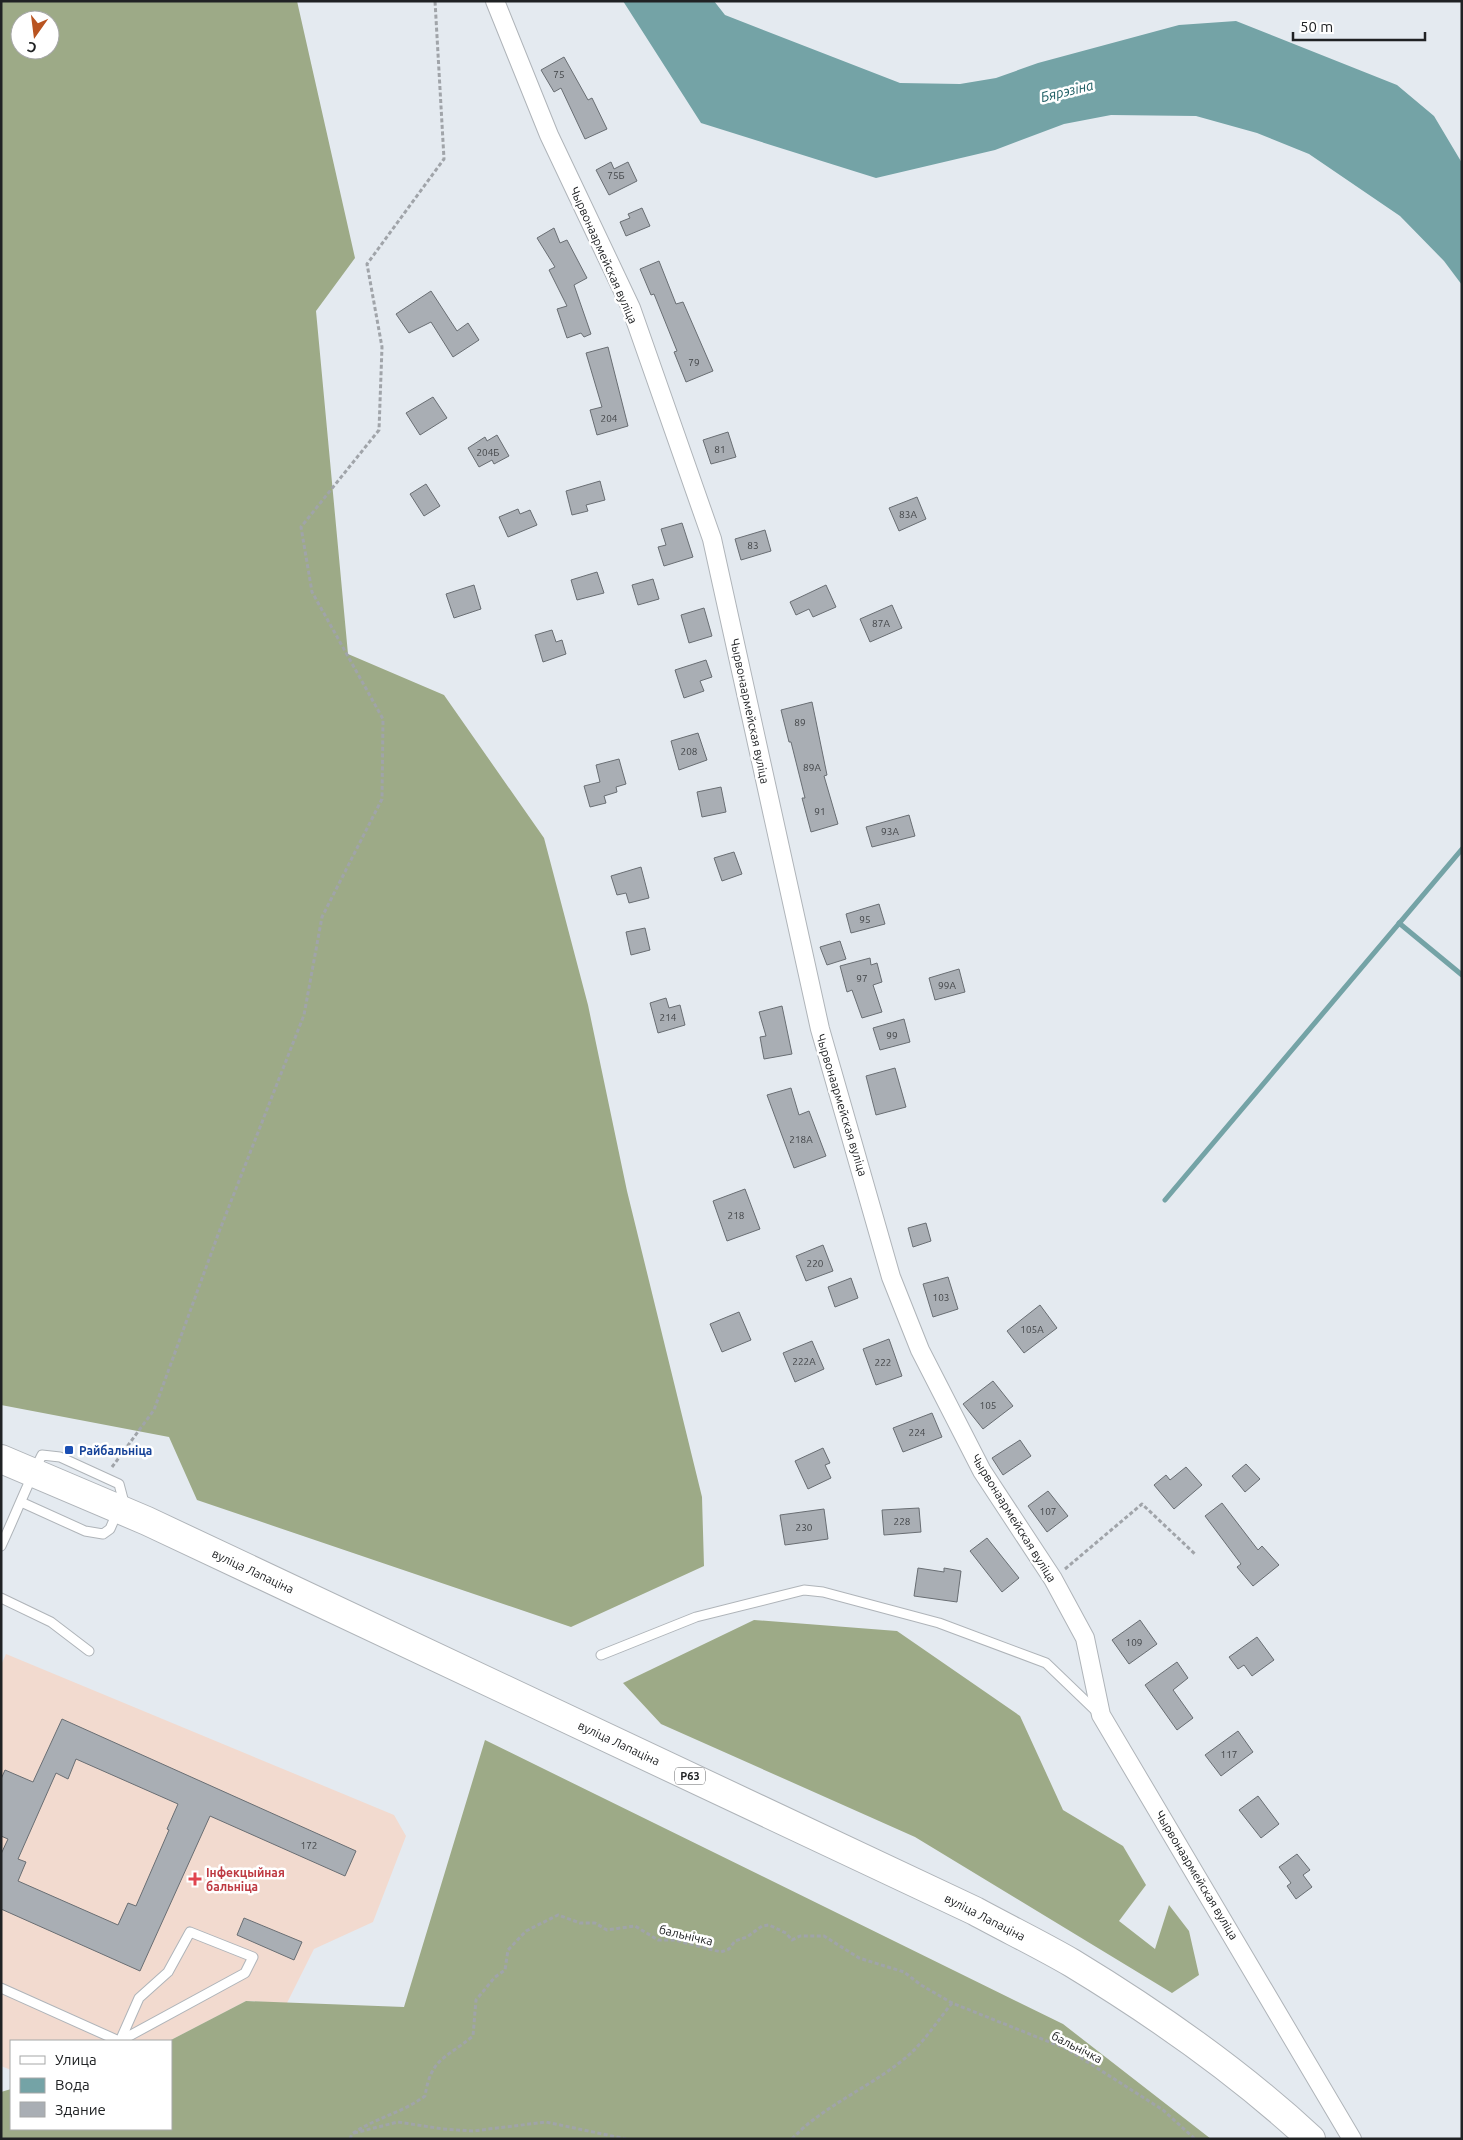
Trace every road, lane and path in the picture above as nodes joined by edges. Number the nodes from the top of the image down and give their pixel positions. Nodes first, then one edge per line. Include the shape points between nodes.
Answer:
1 (434, 1) edge
2 (495, 1) edge
3 (1, 1459) edge
4 (33, 1474) junction
5 (104, 1478) junction
6 (20, 1502) junction
7 (119, 1510) junction
8 (1, 1546) edge
9 (1196, 1555) dead end
10 (1053, 1579) junction
11 (1, 1598) edge
12 (89, 1651) dead end
13 (601, 1655) dead end
14 (1101, 1715) junction
15 (1, 1988) edge
16 (952, 2003) junction
17 (117, 2040) edge
18 (119, 2040) edge
19 (121, 2040) edge
20 (352, 2134) junction
21 (350, 2139) edge
22 (626, 2139) edge
23 (792, 2139) edge
24 (1195, 2139) edge
25 (1311, 2139) edge
26 (1352, 2139) edge

1 - 5 path via 444,159 367,264 382,347 379,430 301,527 312,592 383,719 382,799 322,917 304,1015 154,1410
2 - 10 street, Чырвонаармейская вуліца via 549,135 630,308 712,539 820,1029 891,1277 920,1350 982,1471
3 - 4 main road, вуліца Лапаціна / Р63
4 - 5 lane via 42,1455 60,1457
4 - 6 lane
4 - 7 main road, вуліца Лапаціна / Р63
5 - 7 lane via 118,1484 123,1499
6 - 7 lane via 85,1531 103,1534 110,1529
6 - 8 lane
7 - 25 main road, вуліца Лапаціна / Р63 via 975,1911 1072,1963 1172,2028 1279,2109
9 - 10 path via 1142,1504
10 - 14 street, Чырвонаармейская вуліца via 1085,1638
11 - 12 lane via 51,1622
13 - 14 lane via 696,1617 804,1590 823,1592 939,1622 1046,1663
14 - 26 street, Чырвонаармейская вуліца
15 - 17 lane
16 - 20 path, бальнічка via 904,1972 859,1958 824,1936 800,1936 792,1940 786,1933 769,1925 762,1926 721,1952 689,1943 658,1940 635,1926 607,1930 595,1923 580,1923 558,1915 526,1931 508,1950 505,1970 476,2000 473,2036 436,2063 424,2096 408,2108 368,2123
16 - 23 path via 911,2053 804,2126
16 - 24 path, бальнічка via 1067,2049 1163,2110
18 - 19 lane via 138,1998 168,1972 190,1932 253,1957 245,1973
20 - 21 path
20 - 22 path via 398,2122 473,2131 546,2122

